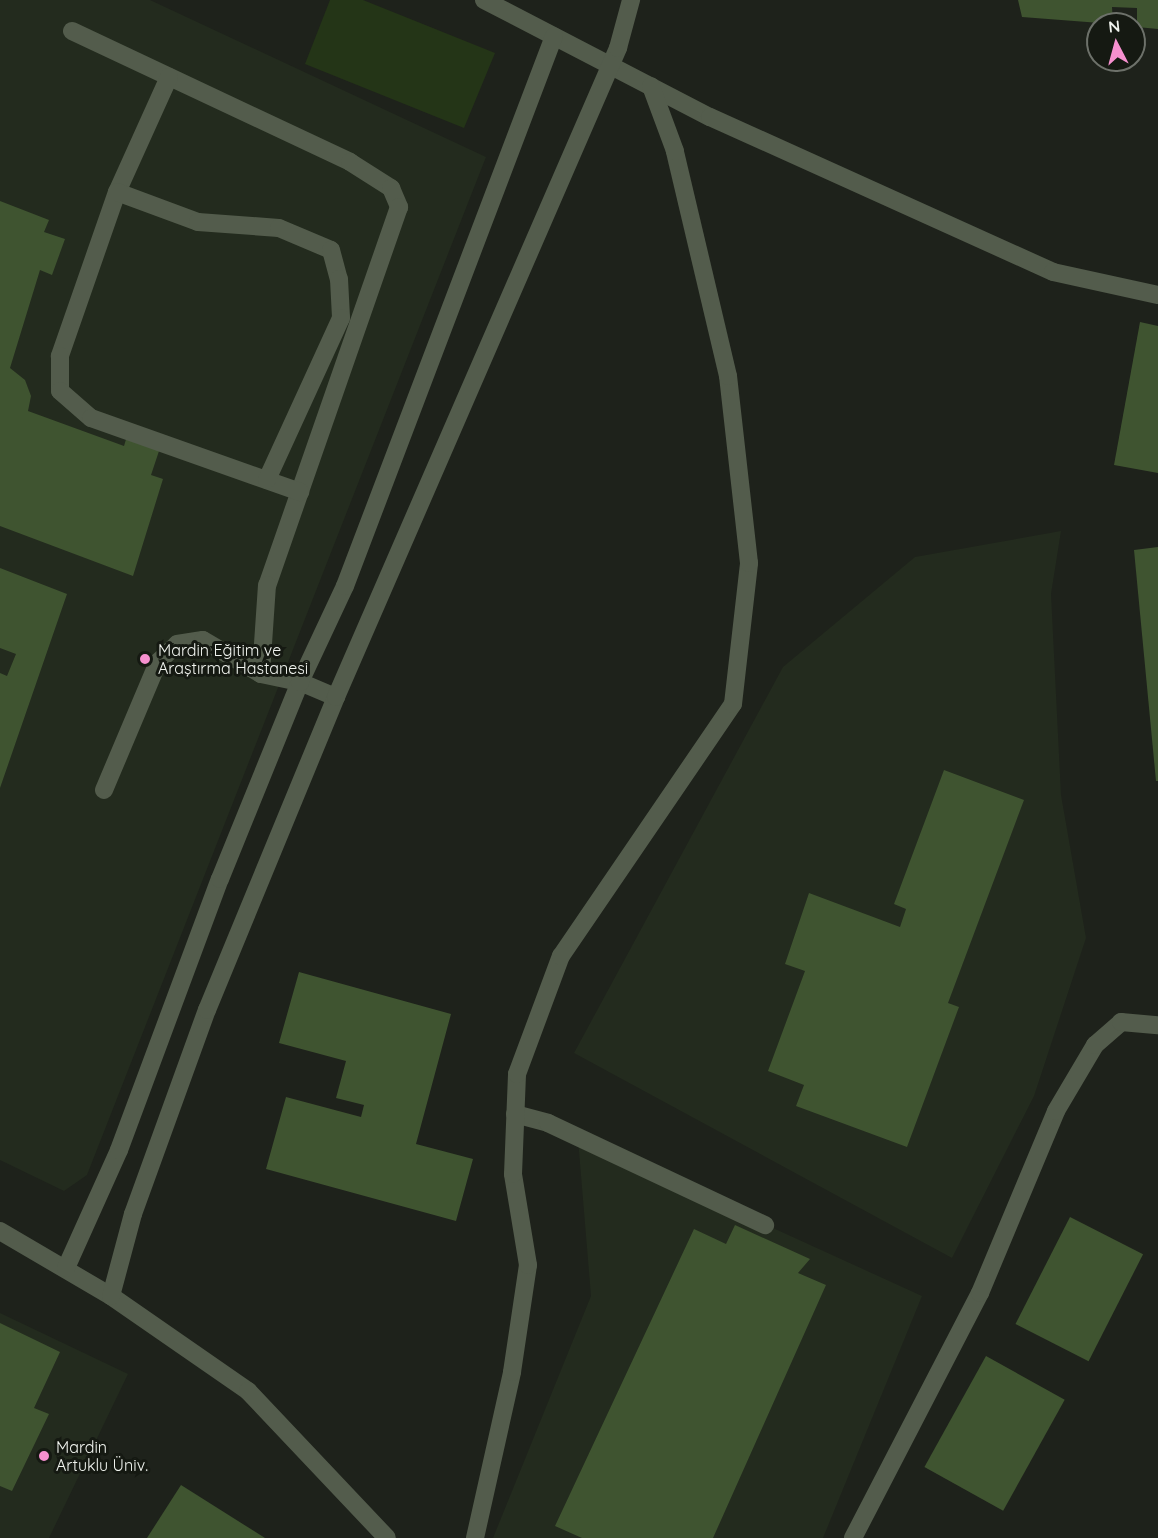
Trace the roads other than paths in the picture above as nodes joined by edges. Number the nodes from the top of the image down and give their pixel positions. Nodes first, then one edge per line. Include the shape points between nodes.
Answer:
1 (484, 0) edge
2 (631, 0) edge
3 (72, 31) dead end
4 (554, 36) junction
5 (610, 65) junction
6 (169, 77) junction
7 (651, 86) junction
8 (117, 192) junction
9 (1158, 295) edge
10 (267, 480) junction
11 (300, 492) junction
12 (261, 674) junction
13 (300, 682) junction
14 (336, 697) junction
15 (104, 790) dead end
16 (1158, 1025) edge
17 (516, 1114) junction
18 (765, 1225) dead end
19 (0, 1231) edge
20 (66, 1268) junction
21 (111, 1296) junction
22 (387, 1538) edge
23 (476, 1538) edge
24 (853, 1538) edge

1 - 4 street
2 - 5 street
3 - 6 street
4 - 5 street
4 - 13 street via 345,586
5 - 7 street
5 - 14 street
6 - 8 street
6 - 11 street via 351,162 391,188 399,207
7 - 9 street via 1053,272
7 - 17 street via 675,151 728,376 749,563 733,704 561,956 517,1074
8 - 10 street via 60,356 60,391 91,418
8 - 10 street via 198,222 279,228 331,250 339,279 341,318
10 - 11 street
11 - 12 street via 267,585
12 - 13 street
12 - 15 street via 203,640 177,644 158,662
13 - 14 street
13 - 20 street via 216,890 119,1150
14 - 21 street via 207,1010 134,1214
16 - 24 street via 1121,1022 1095,1045 1056,1111 981,1293
17 - 18 street via 548,1123
17 - 23 street via 513,1174 528,1265 512,1372
19 - 20 street
20 - 21 street
21 - 22 street via 248,1390

